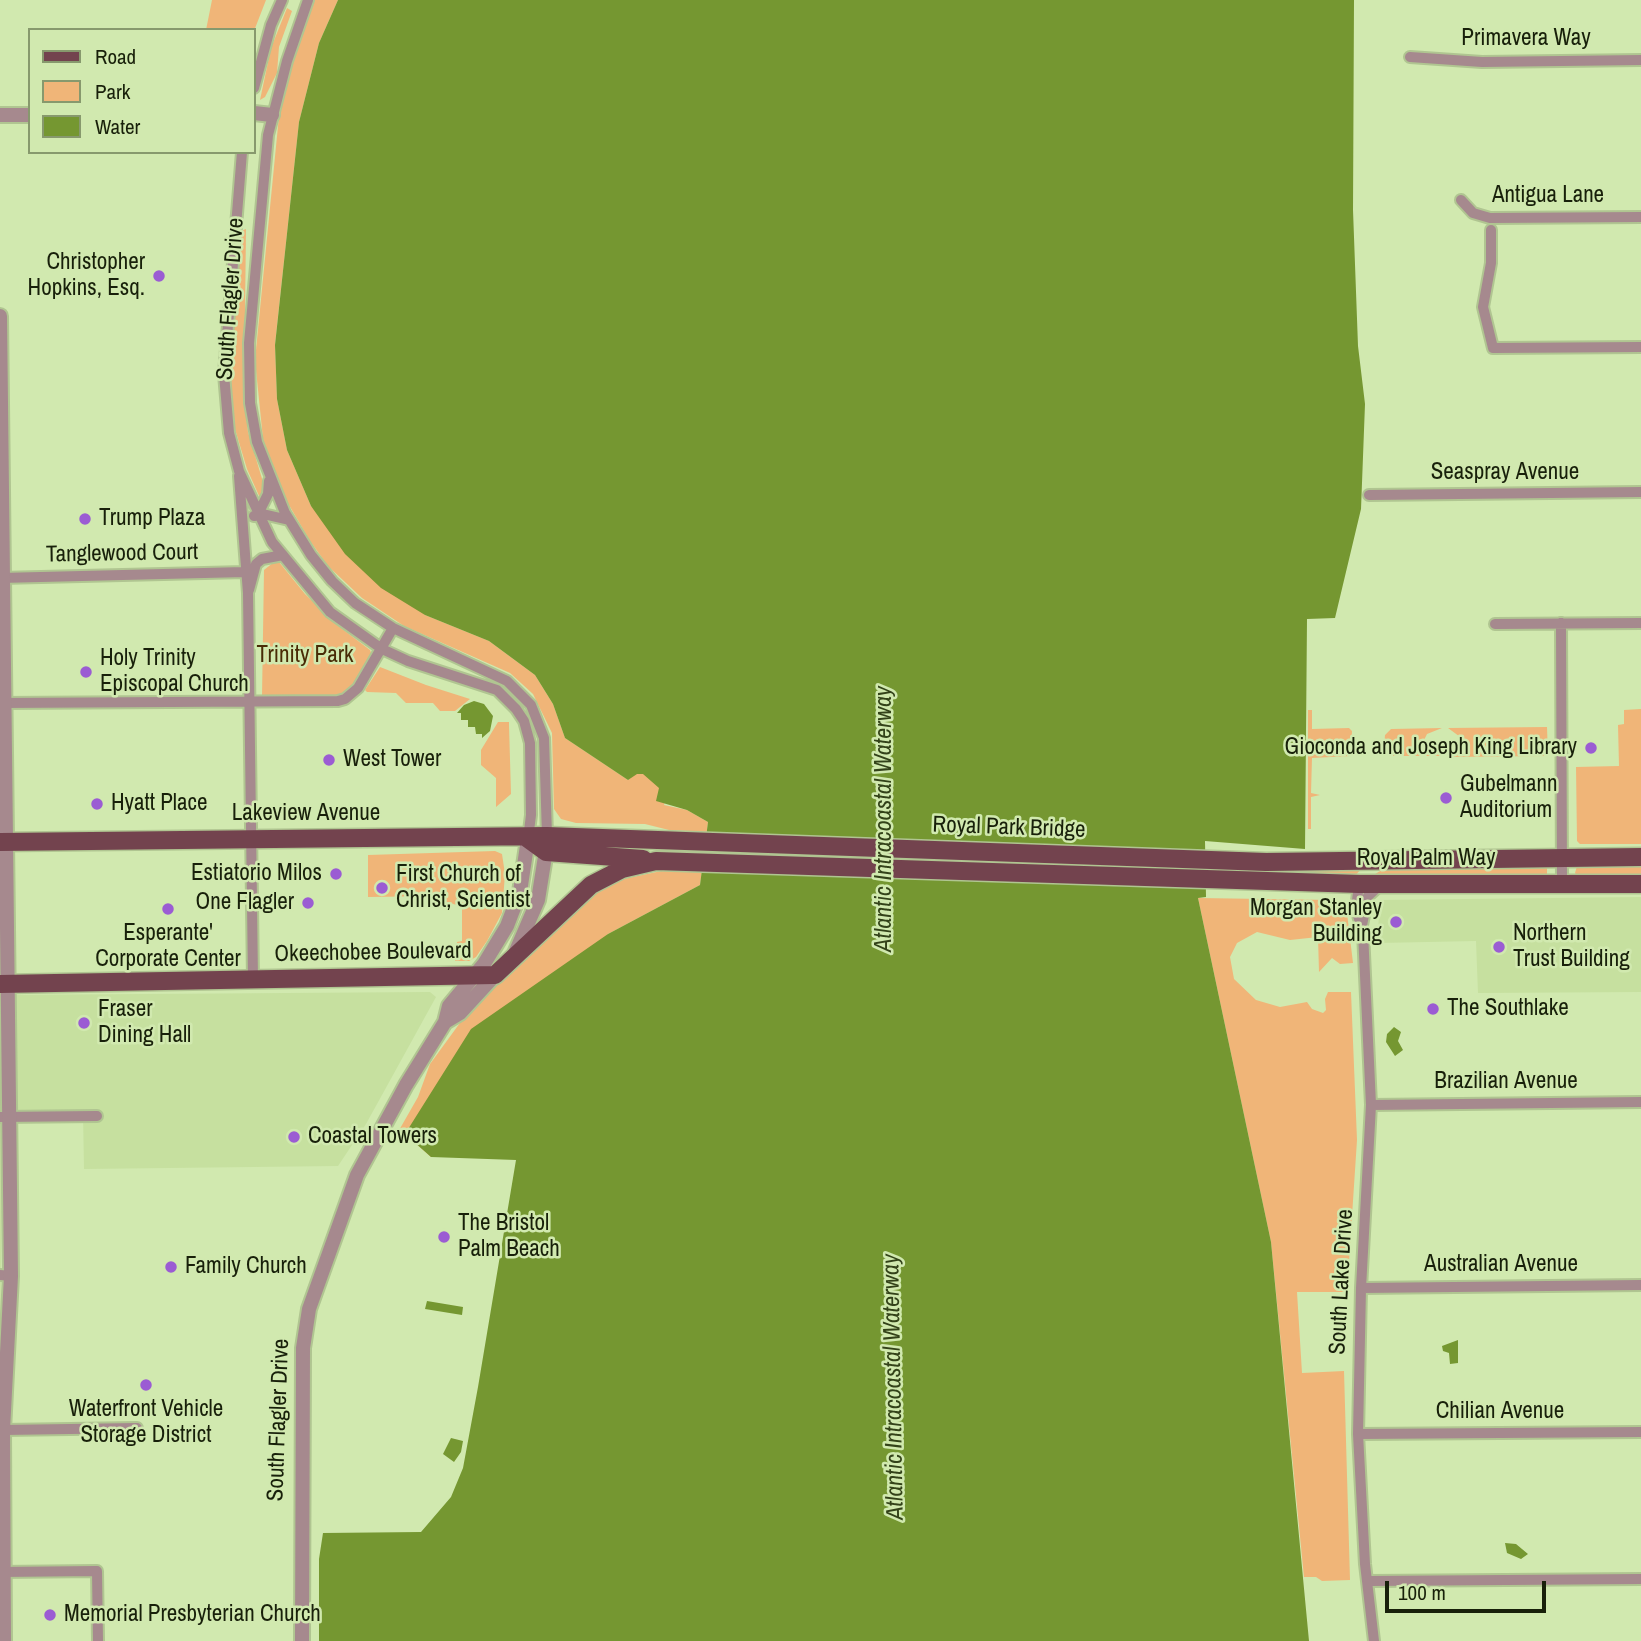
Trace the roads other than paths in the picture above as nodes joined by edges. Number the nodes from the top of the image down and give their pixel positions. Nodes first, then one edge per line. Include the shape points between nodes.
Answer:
1 (282, 0) edge
2 (308, 0) edge
3 (1410, 57) dead end
4 (1641, 60) edge
5 (256, 81) edge
6 (256, 113) edge
7 (0, 115) edge
8 (28, 115) edge
9 (272, 115) junction
10 (242, 154) edge
11 (1461, 201) dead end
12 (1641, 217) edge
13 (1491, 230) dead end
14 (0, 316) edge
15 (1641, 347) edge
16 (1, 438) edge
17 (239, 471) junction
18 (270, 480) junction
19 (1641, 492) edge
20 (1368, 495) dead end
21 (258, 514) junction
22 (289, 520) junction
23 (242, 521) junction
24 (283, 555) junction
25 (244, 572) junction
26 (2, 578) edge
27 (248, 593) junction
28 (1641, 622) edge
29 (1561, 623) junction
30 (1495, 624) dead end
31 (393, 628) junction
32 (382, 649) junction
33 (247, 702) junction
34 (3, 704) edge
35 (250, 838) junction
36 (528, 839) junction
37 (4, 842) edge
38 (547, 844) junction
39 (1562, 857) junction
40 (1641, 857) edge
41 (1389, 859) junction
42 (1212, 860) joint
43 (656, 861) junction
44 (1211, 880) joint
45 (1359, 884) junction
46 (1380, 884) junction
47 (1562, 884) junction
48 (1641, 884) edge
49 (1362, 925) junction
50 (515, 953) junction
51 (495, 975) junction
52 (475, 976) junction
53 (253, 980) junction
54 (5, 984) edge
55 (444, 1022) junction
56 (1641, 1102) edge
57 (1371, 1105) junction
58 (97, 1116) dead end
59 (5, 1117) edge
60 (5, 1275) edge
61 (1641, 1285) edge
62 (1361, 1287) junction
63 (4, 1366) edge
64 (137, 1428) dead end
65 (2, 1430) junction
66 (1641, 1432) edge
67 (1358, 1434) junction
68 (2, 1572) edge
69 (1641, 1580) edge
70 (1370, 1581) junction
71 (4, 1641) edge
72 (98, 1641) edge
73 (302, 1641) edge
74 (1374, 1641) edge

1 - 5 street
2 - 9 street, South Flagler Drive
3 - 4 street, Primavera Way via 1482,62
6 - 9 street
7 - 8 street
9 - 18 street, South Flagler Drive via 248,375 257,442
10 - 17 street, South Flagler Drive via 223,374 229,433
11 - 12 street, Antigua Lane via 1473,213 1490,218
13 - 15 street via 1483,307 1493,348
14 - 16 street
16 - 26 street
17 - 21 street, South Flagler Drive
17 - 23 street
18 - 21 street
18 - 22 street, South Flagler Drive
19 - 20 street, Seaspray Avenue
21 - 22 street
21 - 23 street
21 - 24 street, South Flagler Drive
22 - 31 street, South Flagler Drive via 332,581
23 - 25 street
24 - 27 street via 268,556 256,564
24 - 32 street, South Flagler Drive via 330,612
25 - 26 street, Tanglewood Court
25 - 27 street
26 - 34 street
27 - 33 street
28 - 29 street
29 - 30 street
29 - 39 street
31 - 32 street
31 - 38 street, South Flagler Drive via 495,674 531,705 544,737
32 - 33 street via 358,688 345,699
32 - 36 street, South Flagler Drive via 497,690 516,709 530,743
33 - 34 street
33 - 35 street
34 - 37 street
35 - 36 main road, Lakeview Avenue
35 - 37 main road, Lakeview Avenue
35 - 53 street
36 - 38 main road
36 - 52 street, South Flagler Drive via 511,916
37 - 54 street
38 - 42 main road, Royal Park Bridge via 678,841
38 - 43 main road
38 - 50 street, South Flagler Drive via 535,912
39 - 40 main road, Royal Palm Way
39 - 41 main road, Royal Palm Way
39 - 47 street
41 - 42 main road, Royal Palm Way
41 - 45 main road
43 - 44 main road, Royal Park Bridge
43 - 50 main road via 622,869 591,885
44 - 45 main road, Royal Palm Way
45 - 46 main road, Royal Palm Way
45 - 49 street, South Lake Drive via 1356,909
46 - 47 main road, Royal Palm Way
46 - 49 street, South Lake Drive via 1368,896
47 - 48 main road, Royal Palm Way
49 - 57 street, South Lake Drive
50 - 51 main road, South Flagler Drive
51 - 52 main road, Okeechobee Boulevard
51 - 55 street, South Flagler Drive via 460,1013
52 - 53 main road, Okeechobee Boulevard
52 - 55 street, South Flagler Drive via 449,1006
53 - 54 main road, Okeechobee Boulevard
54 - 59 street
55 - 73 street, South Flagler Drive via 357,1175 309,1310 302,1360
56 - 57 street, Brazilian Avenue
57 - 62 street, South Lake Drive
58 - 59 street
59 - 60 street
60 - 63 street
61 - 62 street, Australian Avenue
62 - 67 street, South Lake Drive
63 - 65 street
64 - 65 street
65 - 68 street
66 - 67 street, Chilian Avenue
67 - 70 street, South Lake Drive via 1365,1564
68 - 71 street
68 - 72 street via 97,1571
69 - 70 street
70 - 74 street, South Lake Drive

